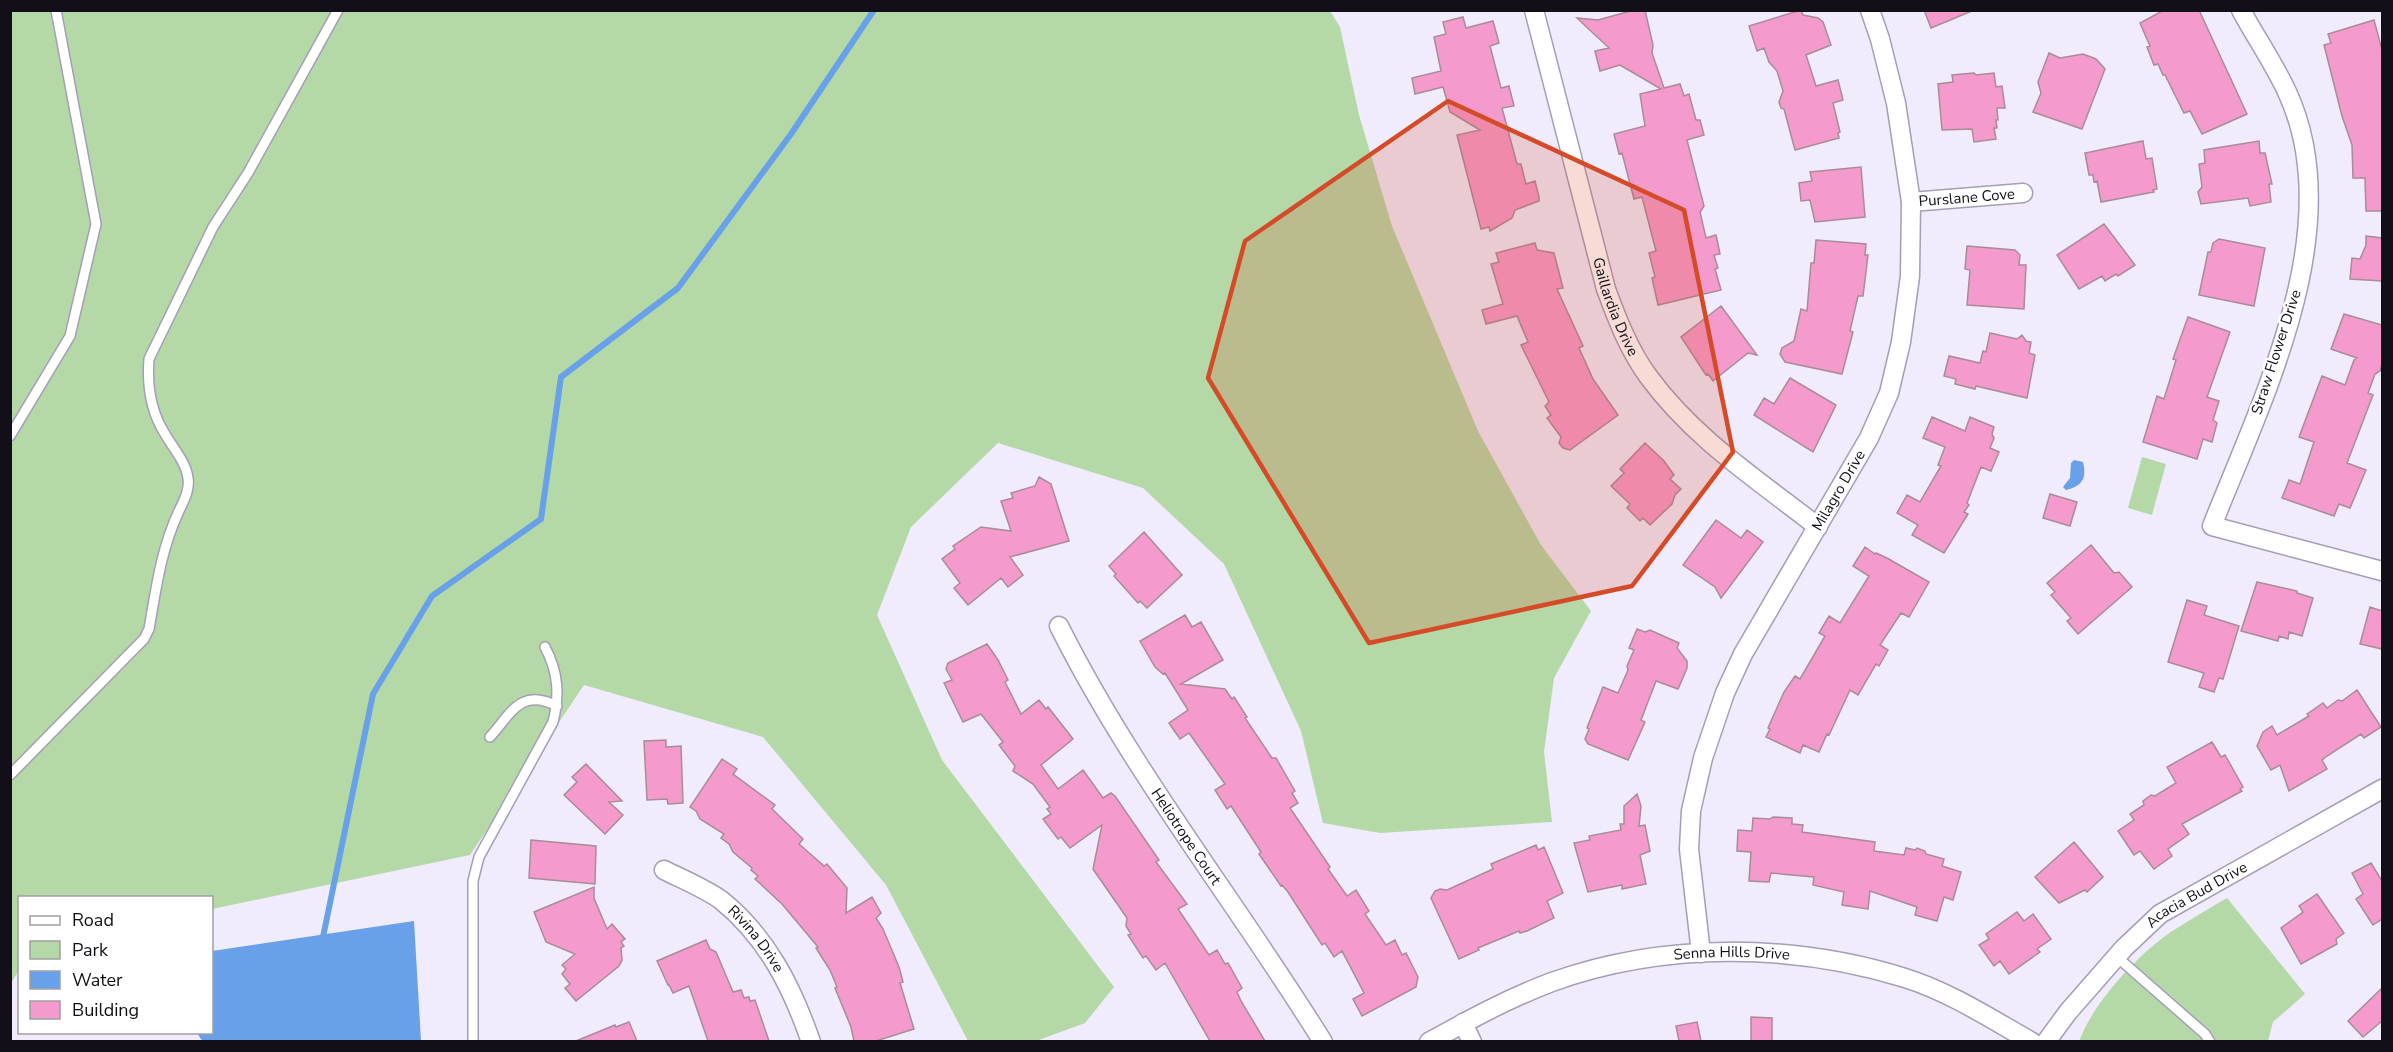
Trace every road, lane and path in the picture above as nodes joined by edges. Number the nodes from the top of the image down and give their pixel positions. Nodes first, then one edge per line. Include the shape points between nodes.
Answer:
1 (56, 10) edge
2 (338, 10) edge
3 (1534, 10) edge
4 (1870, 10) edge
5 (2241, 10) edge
6 (2022, 193) dead end
7 (1911, 202) junction
8 (10, 435) edge
9 (1818, 528) junction
10 (2382, 571) edge
11 (1059, 626) dead end
12 (545, 647) dead end
13 (557, 706) junction
14 (490, 737) dead end
15 (10, 775) edge
16 (2382, 789) edge
17 (664, 870) dead end
18 (1701, 953) junction
19 (2117, 957) junction
20 (1463, 1023) junction
21 (473, 1041) edge
22 (811, 1041) edge
23 (1323, 1041) edge
24 (1429, 1041) edge
25 (1473, 1041) edge
26 (2031, 1041) edge
27 (2046, 1041) edge
28 (2210, 1041) edge

1 - 8 lane via 96,224 70,336
2 - 15 lane via 248,173 213,227 149,359 154,411 186,467 189,481 169,532 149,629 144,639
3 - 9 street, Gaillardia Drive via 1606,289 1646,374 1705,440
4 - 7 street, Milagro Drive via 1896,104
5 - 10 street, Straw Flower Drive via 2288,94 2309,177 2310,216 2302,268 2276,364 2212,526
6 - 7 street, Purslane Cove
7 - 9 street, Milagro Drive via 1910,276 1888,393 1869,438
9 - 18 street, Milagro Drive via 1743,654 1703,758 1689,849
11 - 23 street, Heliotrope Court via 1087,682
12 - 13 lane via 554,664
13 - 14 lane via 542,698 527,699
13 - 21 lane via 553,722 479,857 473,881
16 - 19 street, Acacia Bud Drive via 2160,914
17 - 22 street, Rivina Drive via 719,899 753,930 778,965
18 - 20 street, Senna Hills Drive via 1624,962 1553,982
18 - 26 street, Senna Hills Drive via 1769,953 1847,963 1907,979 1960,1002
19 - 27 street, Acacia Bud Drive
19 - 28 lane
20 - 24 street, Senna Hills Drive
20 - 25 street

